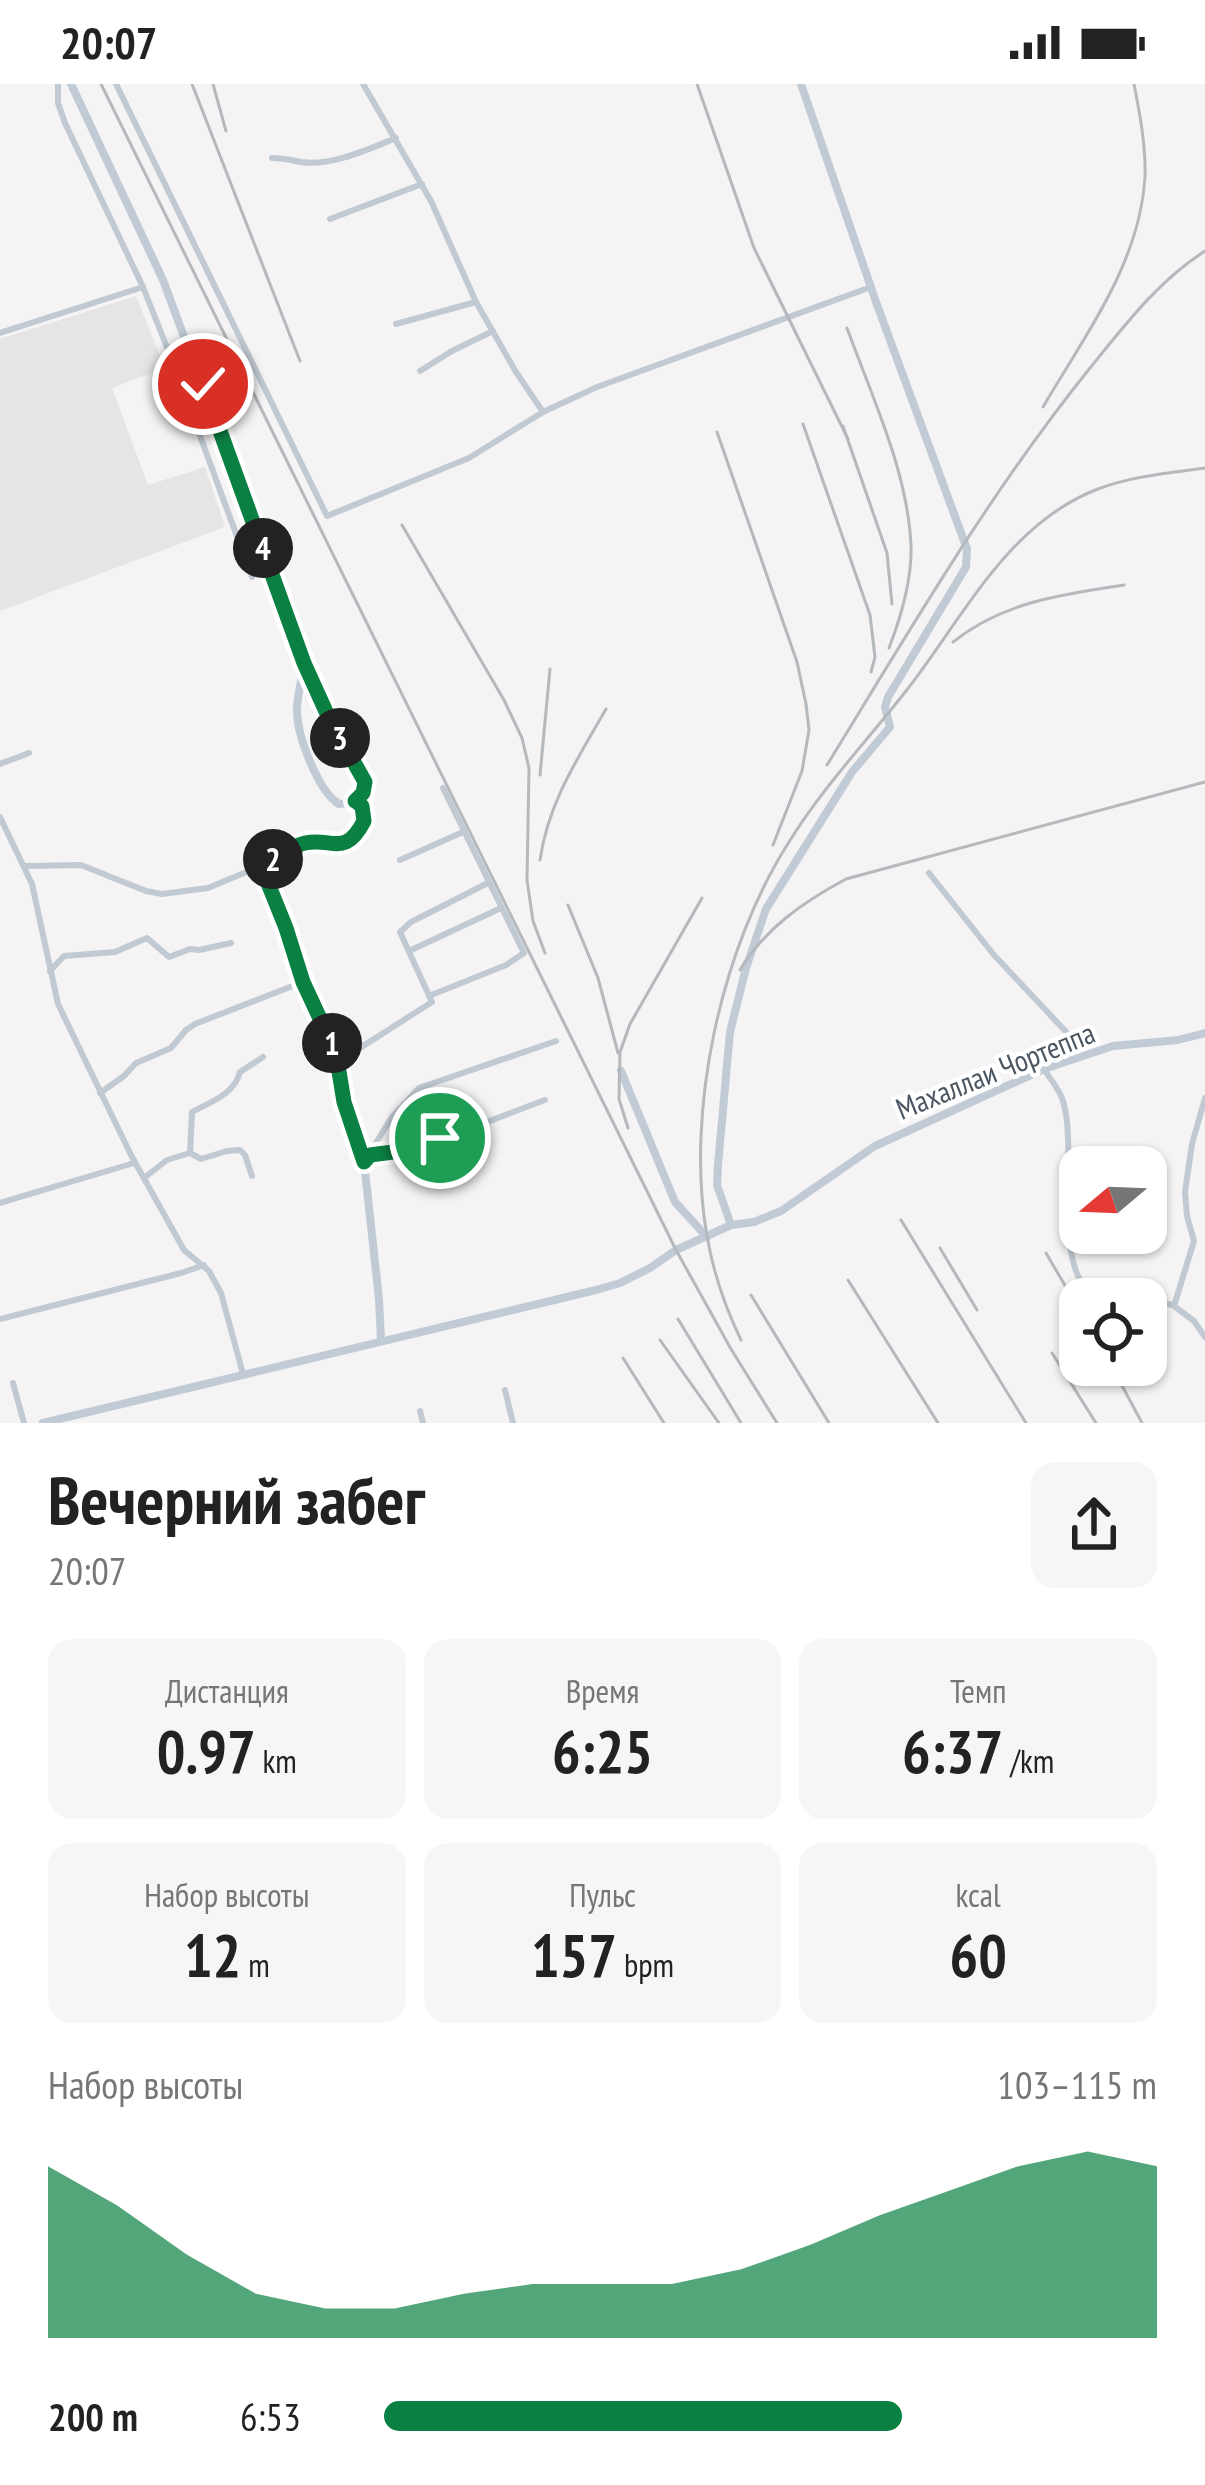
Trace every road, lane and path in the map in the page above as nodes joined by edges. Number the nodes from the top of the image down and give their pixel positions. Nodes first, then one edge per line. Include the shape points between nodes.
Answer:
1 (58, 84) edge
2 (71, 84) edge
3 (116, 84) edge
4 (363, 84) edge
5 (801, 84) edge
6 (396, 138) junction
7 (272, 158) dead end
8 (422, 184) junction
9 (330, 219) dead end
10 (142, 287) junction
11 (871, 287) junction
12 (476, 302) junction
13 (396, 324) dead end
14 (493, 331) junction
15 (0, 333) edge
16 (172, 359) junction
17 (420, 371) dead end
18 (203, 384) junction
19 (543, 412) junction
20 (252, 577) dead end
21 (304, 663) junction
22 (29, 753) dead end
23 (0, 764) edge
24 (443, 788) dead end
25 (355, 801) junction
26 (0, 817) edge
27 (464, 832) junction
28 (400, 860) dead end
29 (26, 866) junction
30 (261, 866) junction
31 (929, 873) dead end
32 (488, 883) junction
33 (501, 908) junction
34 (231, 943) dead end
35 (409, 951) junction
36 (50, 971) junction
37 (303, 982) junction
38 (429, 996) junction
39 (1204, 1035) edge
40 (556, 1041) dead end
41 (263, 1057) dead end
42 (1078, 1057) junction
43 (338, 1063) junction
44 (1044, 1069) junction
45 (621, 1072) dead end
46 (100, 1093) junction
47 (1205, 1098) edge
48 (544, 1100) dead end
49 (190, 1153) junction
50 (367, 1159) junction
51 (135, 1163) junction
52 (252, 1176) dead end
53 (144, 1178) junction
54 (0, 1203) edge
55 (731, 1225) junction
56 (706, 1237) junction
57 (204, 1264) junction
58 (1079, 1278) edge
59 (1167, 1304) edge
60 (1174, 1306) junction
61 (0, 1319) edge
62 (1205, 1337) edge
63 (381, 1340) junction
64 (243, 1375) junction
65 (13, 1383) dead end
66 (505, 1390) dead end
67 (420, 1411) dead end
68 (24, 1423) edge
69 (43, 1423) edge
70 (423, 1423) edge
71 (513, 1423) edge

1 - 10 street via 65,123
2 - 18 street
3 - 19 street via 327,516 469,458
4 - 6 street
5 - 11 street
6 - 7 street via 337,161
6 - 8 street
8 - 9 street
8 - 12 street
10 - 15 street
10 - 16 street
11 - 19 street
11 - 55 street via 967,549 966,567 888,697 886,735 852,772 766,908 730,1032 717,1185
12 - 13 street
12 - 14 street
14 - 17 street
14 - 19 street
16 - 18 street
16 - 20 street
18 - 21 street
21 - 25 street via 365,782
21 - 25 street via 299,726 327,796
22 - 23 street
24 - 27 street
25 - 30 street via 364,821 349,840 298,845
26 - 29 street
27 - 28 street
27 - 32 street
29 - 30 street via 81,865 162,894 208,888
29 - 36 street
30 - 37 street
31 - 42 street via 1069,1035
32 - 33 street
32 - 35 street via 411,922 400,932
33 - 35 street
33 - 38 street via 524,953
34 - 36 street via 169,957 147,938 115,952 64,956
35 - 38 street
36 - 46 street
37 - 43 street
37 - 46 street via 195,1024
38 - 43 street via 432,1002
39 - 42 street, Махаллаи Чортеппа
40 - 50 street via 419,1088
41 - 49 street via 214,1103 192,1112
42 - 44 street, Махаллаи Чортеппа
43 - 50 street
44 - 55 street, Махаллаи Чортеппа via 875,1146 781,1211
44 - 58 street via 1063,1099
45 - 56 street via 676,1202
46 - 51 street
47 - 60 street via 1185,1192 1194,1240
48 - 50 street
49 - 52 street via 201,1159 241,1150
49 - 53 street
50 - 63 street
51 - 53 street
51 - 54 street
53 - 57 street via 184,1250
55 - 56 street, Махаллаи Чортеппа
56 - 63 street, Махаллаи Чортеппа via 620,1283
57 - 61 street
57 - 64 street via 221,1293
59 - 60 street
60 - 62 street
63 - 64 street, Махаллаи Чортеппа
64 - 69 street, Махаллаи Чортеппа
65 - 68 street
66 - 71 street
67 - 70 street

